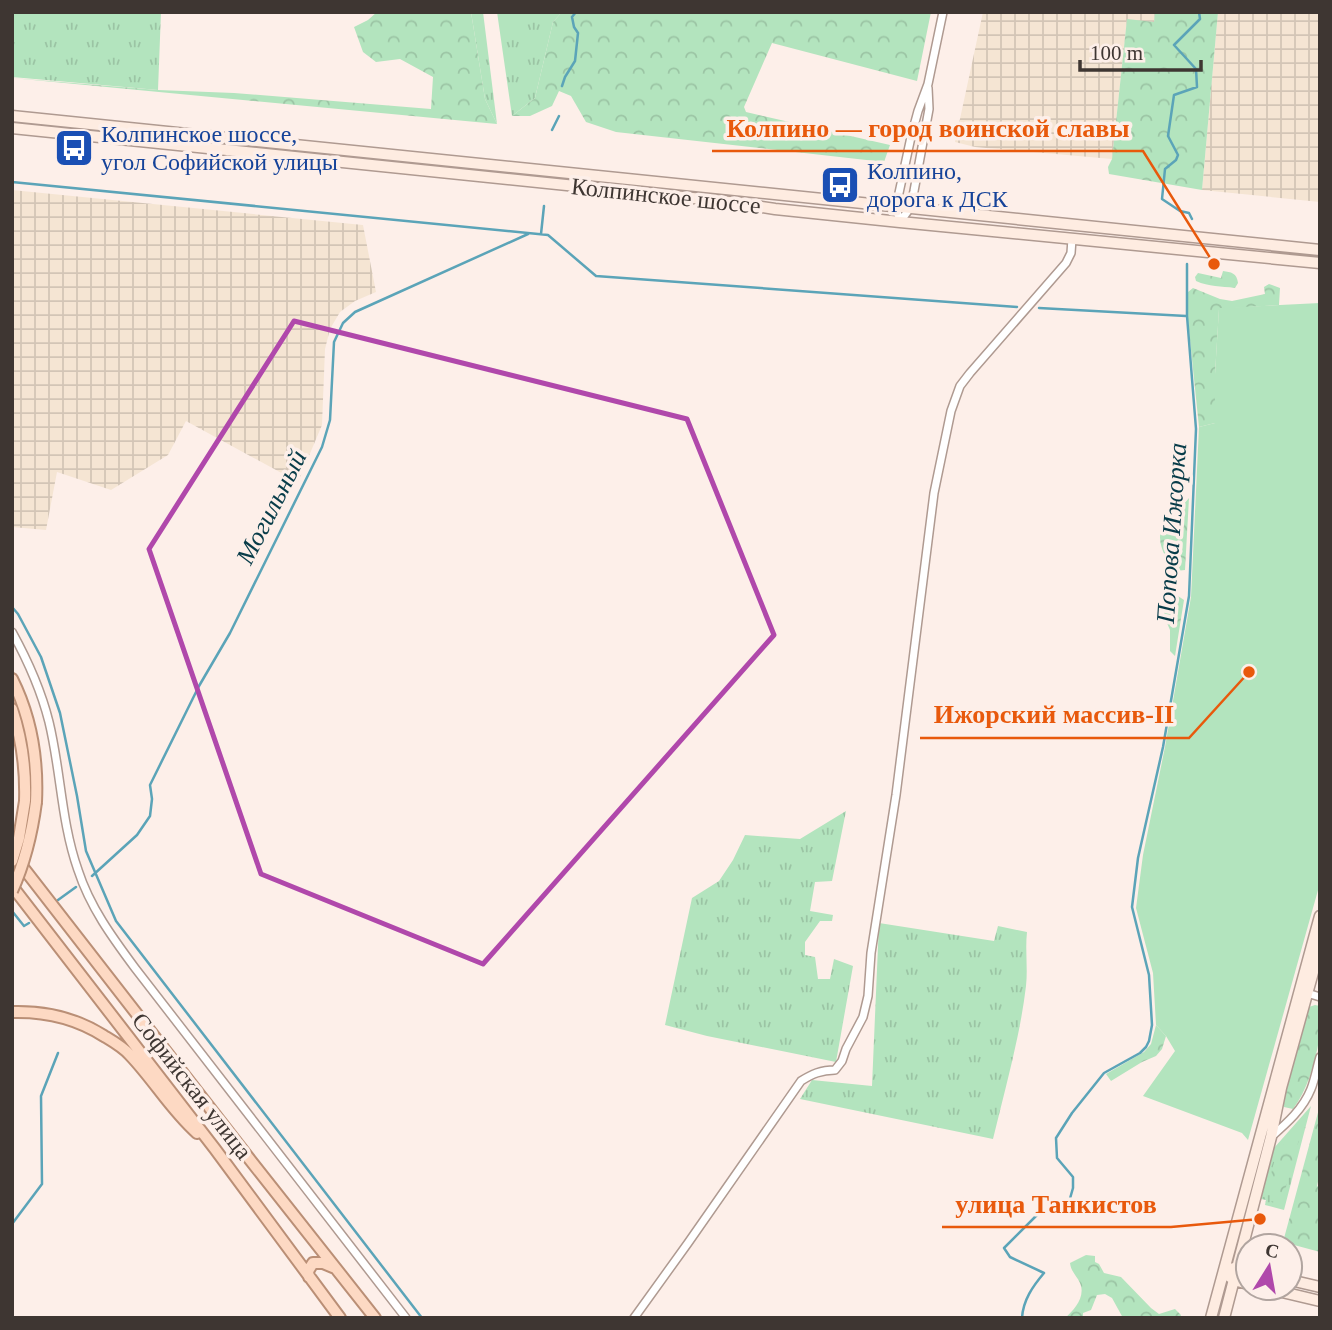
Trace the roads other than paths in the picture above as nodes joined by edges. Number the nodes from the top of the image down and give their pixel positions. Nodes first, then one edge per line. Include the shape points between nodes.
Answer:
1 (943, 12) edge
2 (928, 84) junction
3 (12, 116) edge
4 (12, 128) edge
5 (897, 207) junction
6 (910, 208) junction
7 (900, 222) junction
8 (1072, 239) junction
9 (1320, 250) edge
10 (1320, 263) edge
11 (12, 632) edge
12 (12, 678) edge
13 (12, 709) edge
14 (30, 802) junction
15 (12, 853) edge
16 (12, 861) edge
17 (12, 886) edge
18 (12, 891) edge
19 (1320, 916) edge
20 (1313, 942) edge
21 (1303, 993) junction
22 (1320, 997) edge
23 (12, 1012) edge
24 (1320, 1057) edge
25 (1271, 1137) junction
26 (215, 1149) junction
27 (1246, 1232) edge
28 (1234, 1267) edge
29 (338, 1269) junction
30 (1223, 1271) junction
31 (309, 1277) junction
32 (1234, 1280) joint
33 (340, 1318) edge
34 (375, 1318) edge
35 (406, 1318) edge
36 (634, 1318) edge
37 (1211, 1318) edge
38 (1224, 1318) edge

1 - 2 street
2 - 5 street via 911,137
2 - 6 street via 929,109
3 - 5 main road, Колпинское шоссе
4 - 7 main road, Колпинское шоссе
5 - 6 main road, Колпинское шоссе
5 - 7 street
6 - 7 street
6 - 9 main road, Колпинское шоссе
7 - 8 main road, Колпинское шоссе
8 - 10 main road, Колпинское шоссе
8 - 36 street via 1066,263 970,373 951,411 934,493 863,1017 835,1070 811,1074 801,1081
11 - 35 street via 46,711 72,852 96,913
12 - 14 main road via 33,744 37,776
13 - 14 main road
14 - 16 main road, bridge
14 - 18 main road, bridge via 30,841
15 - 29 main road, Софийская улица
17 - 26 main road, Софийская улица
19 - 20 main road
20 - 21 main road
21 - 22 street
21 - 25 main road
21 - 30 main road
23 - 26 main road via 71,1019 114,1042 131,1055 184,1122
24 - 25 street via 1312,1088 1292,1118
25 - 27 main road
26 - 31 main road, Софийская улица
28 - 30 main road
29 - 31 main road via 313,1263
29 - 34 main road, Софийская улица
30 - 32 main road
30 - 37 main road
31 - 33 main road, Софийская улица
32 - 38 main road

